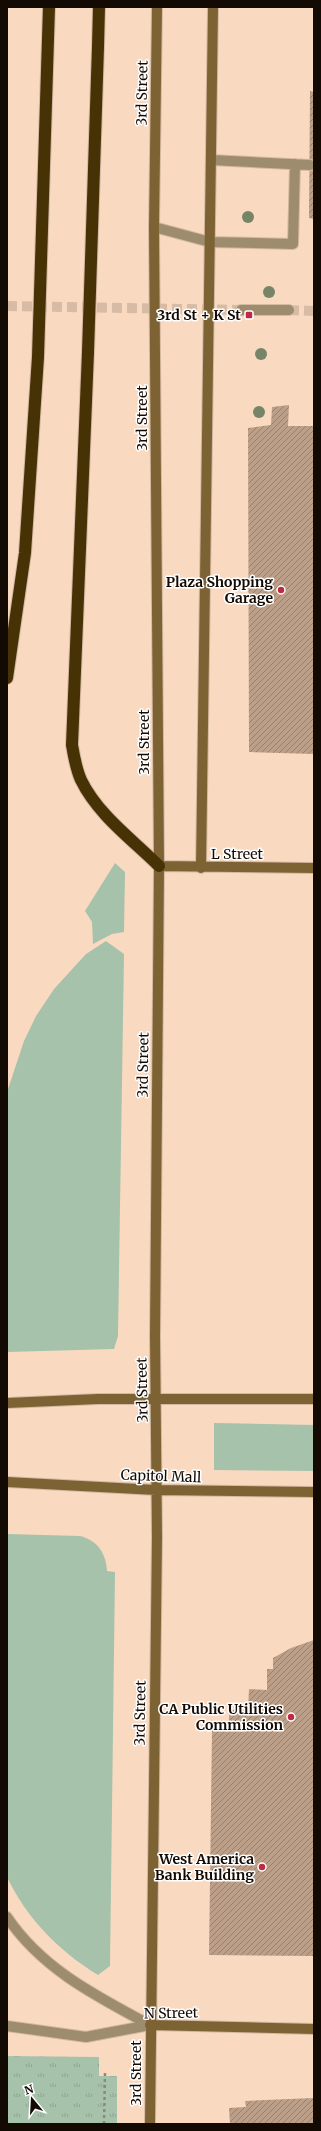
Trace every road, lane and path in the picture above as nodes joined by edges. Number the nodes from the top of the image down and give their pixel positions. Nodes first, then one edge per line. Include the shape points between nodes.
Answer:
1 (49, 7) edge
2 (99, 7) edge
3 (157, 7) edge
4 (214, 7) edge
5 (212, 160) junction
6 (294, 164) junction
7 (310, 164) dead end
8 (154, 227) junction
9 (210, 242) junction
10 (241, 310) tunnel mouth
11 (289, 310) tunnel mouth
12 (7, 678) edge
13 (159, 866) junction
14 (201, 868) junction
15 (314, 868) edge
16 (157, 1398) junction
17 (314, 1399) edge
18 (7, 1403) edge
19 (7, 1482) edge
20 (156, 1490) junction
21 (314, 1492) edge
22 (7, 1917) edge
23 (150, 2025) junction
24 (7, 2026) edge
25 (314, 2029) edge
26 (105, 2073) dead end
27 (104, 2124) edge
28 (150, 2124) edge

1 - 12 highway via 38,357 25,553
2 - 13 highway, bridge via 72,745 81,780 89,794 120,829
3 - 8 main road, 3rd Street
4 - 5 main road
5 - 6 street
5 - 9 main road
6 - 7 street
6 - 9 street via 293,244
8 - 9 street
8 - 13 main road, 3rd Street
9 - 14 main road
10 - 11 street
13 - 14 main road, L Street
13 - 16 main road, 3rd Street via 155,1336
14 - 15 main road, L Street
16 - 17 main road
16 - 18 main road
16 - 20 main road, 3rd Street
19 - 20 main road, Capitol Mall
20 - 21 main road, Capitol Mall
20 - 23 main road, 3rd Street
22 - 23 street via 29,1944 62,1974
23 - 24 street, N Street via 86,2037
23 - 25 main road, N Street
23 - 28 main road, 3rd Street
26 - 27 path

